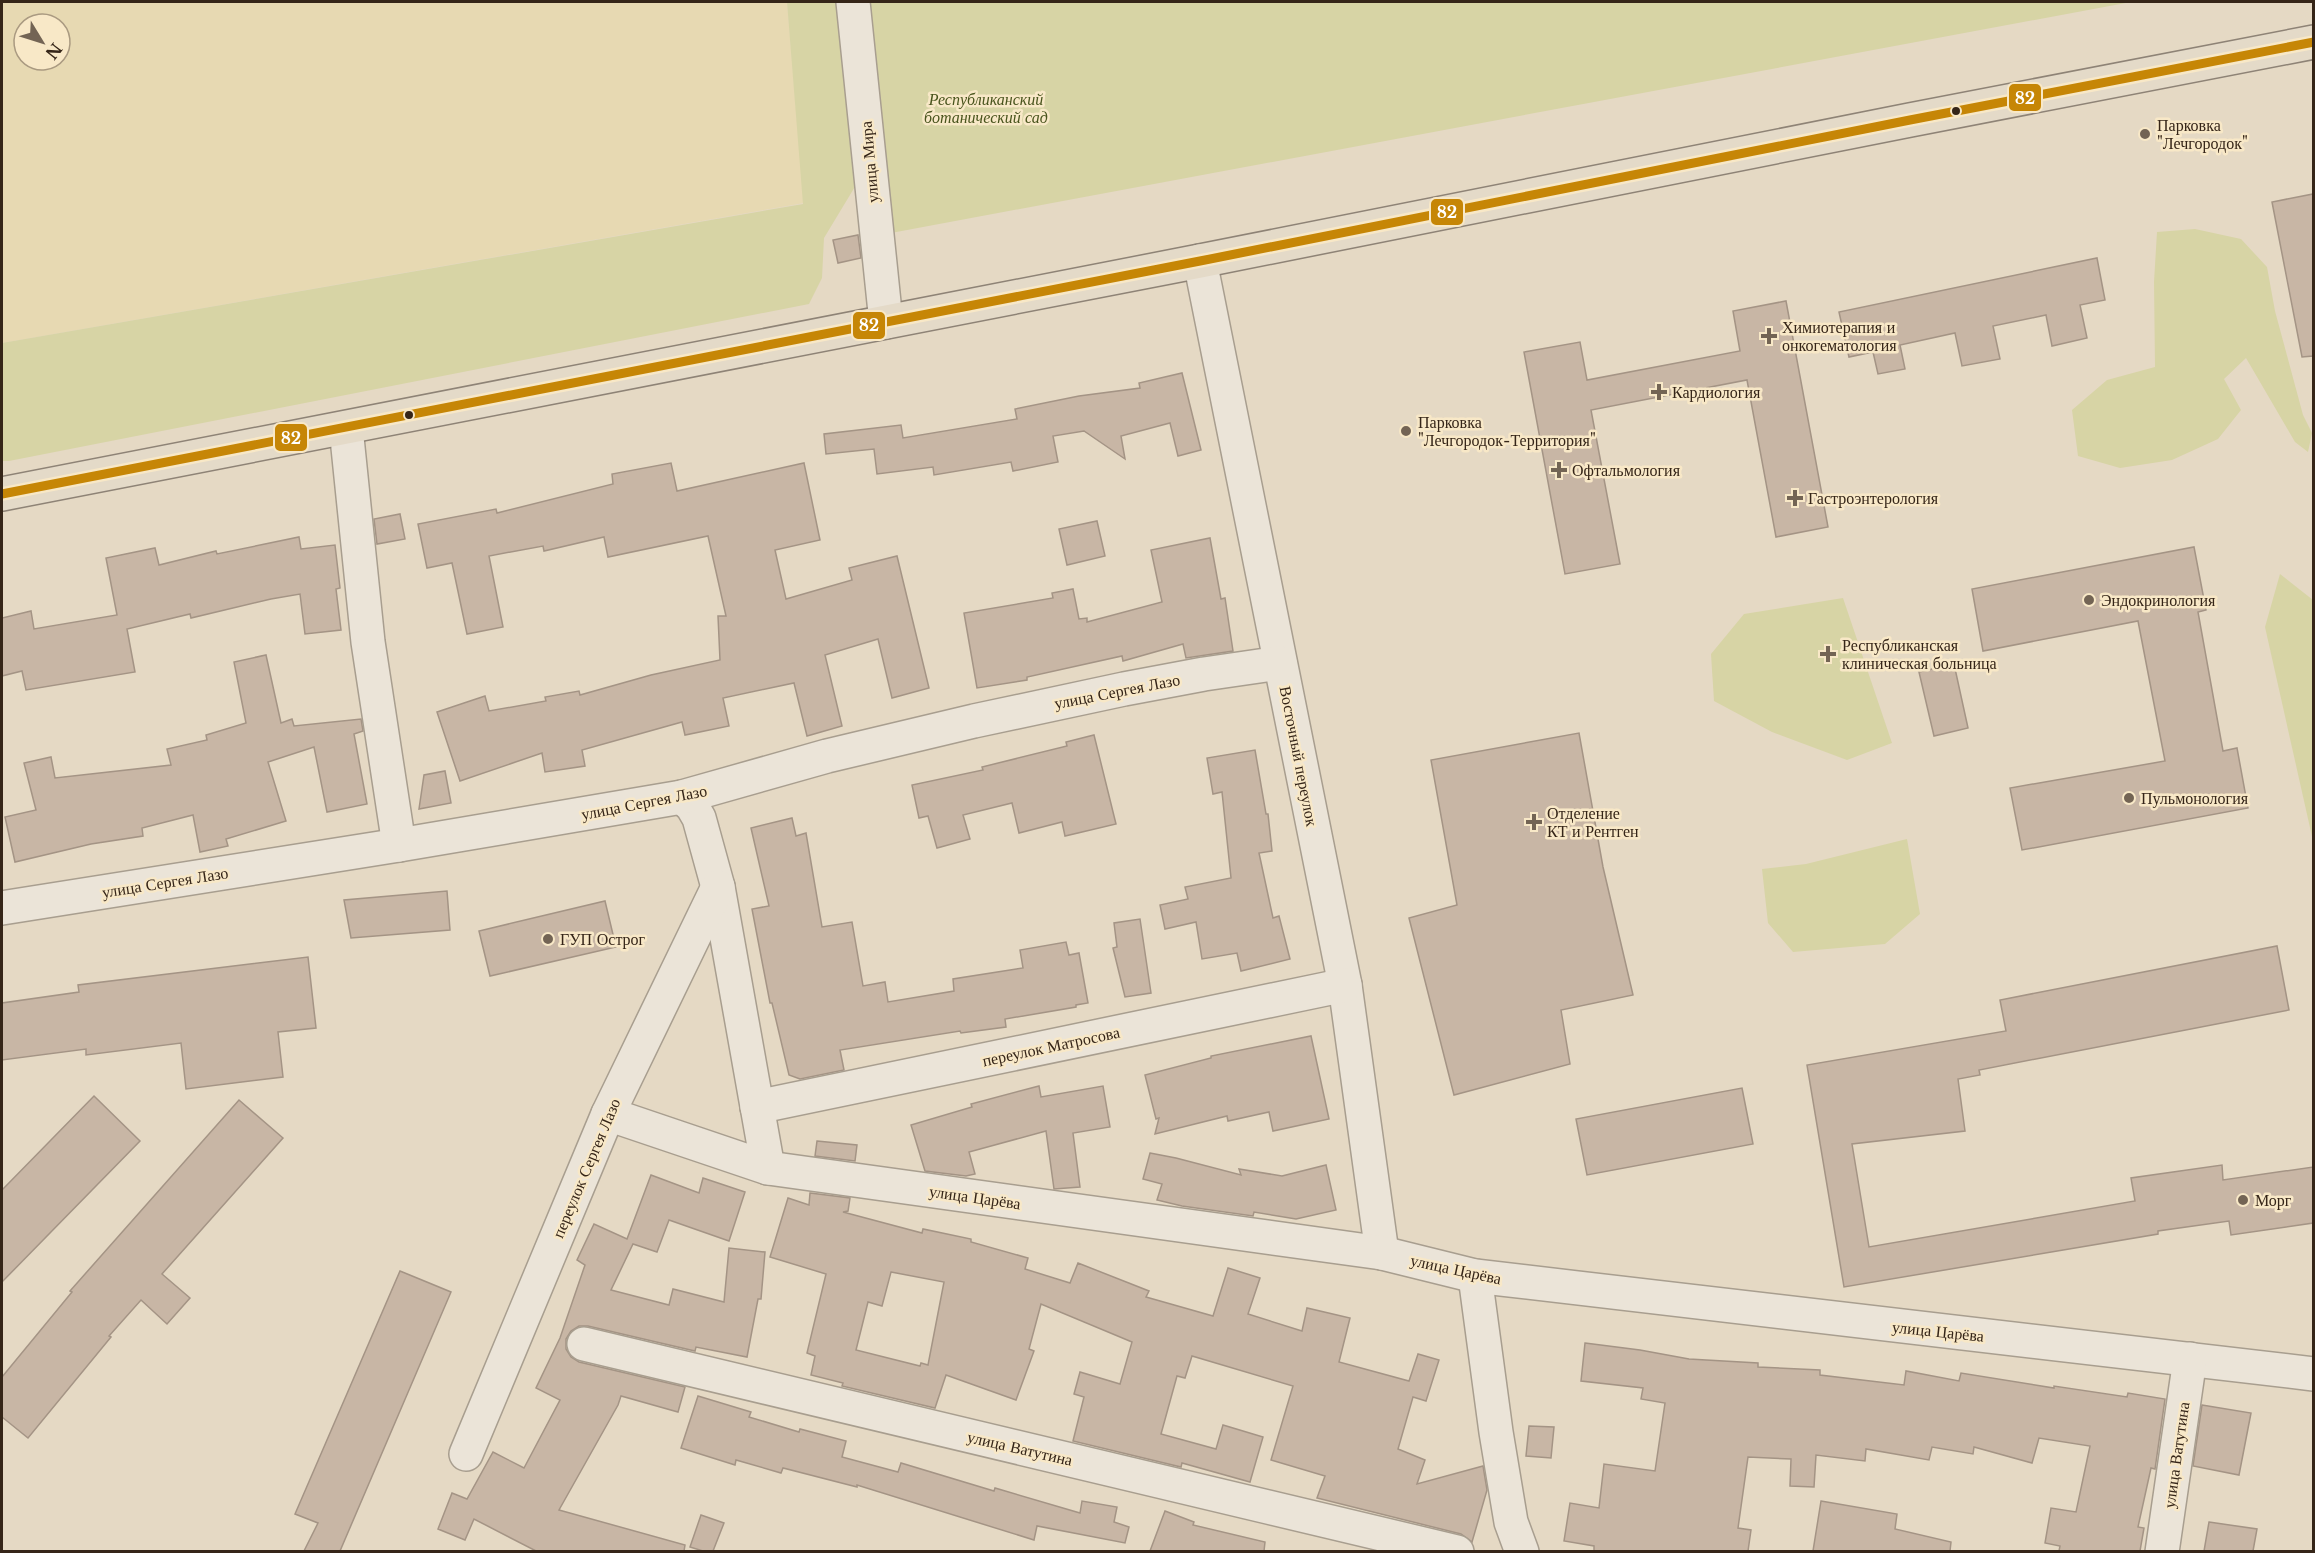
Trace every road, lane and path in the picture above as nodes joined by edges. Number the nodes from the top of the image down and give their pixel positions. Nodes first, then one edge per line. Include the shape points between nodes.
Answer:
1 (854, 2) edge
2 (2313, 42) edge
3 (1200, 261) junction
4 (886, 322) junction
5 (346, 428) junction
6 (2, 494) edge
7 (1280, 663) junction
8 (682, 797) junction
9 (399, 845) junction
10 (718, 887) junction
11 (2, 908) edge
12 (1345, 985) junction
13 (757, 1107) junction
14 (608, 1114) junction
15 (768, 1168) junction
16 (1382, 1253) junction
17 (1475, 1276) junction
18 (584, 1344) dead end
19 (2190, 1359) junction
20 (2313, 1374) edge
21 (466, 1454) dead end
22 (1457, 1551) edge
23 (1522, 1551) edge
24 (2162, 1551) edge

1 - 4 street, улица Мира
2 - 3 main road
3 - 4 main road
3 - 7 street, Восточный переулок
4 - 5 main road
5 - 6 main road
5 - 9 street via 368,642
7 - 8 street, улица Сергея Лазо via 1136,687 974,721 827,756
7 - 12 street, Восточный переулок
8 - 9 street, улица Сергея Лазо
8 - 10 street via 699,818
9 - 11 street, улица Сергея Лазо
10 - 13 street
10 - 14 street, переулок Сергея Лазо
12 - 13 street, переулок Матросова
12 - 16 street, Восточный переулок
13 - 15 street
14 - 15 street, улица Царёва
14 - 21 street, переулок Сергея Лазо
15 - 16 street, улица Царёва
16 - 17 street, улица Царёва
17 - 19 street, улица Царёва
17 - 23 street via 1511,1522
18 - 22 street, улица Ватутина
19 - 20 street, улица Царёва
19 - 24 street, улица Ватутина

